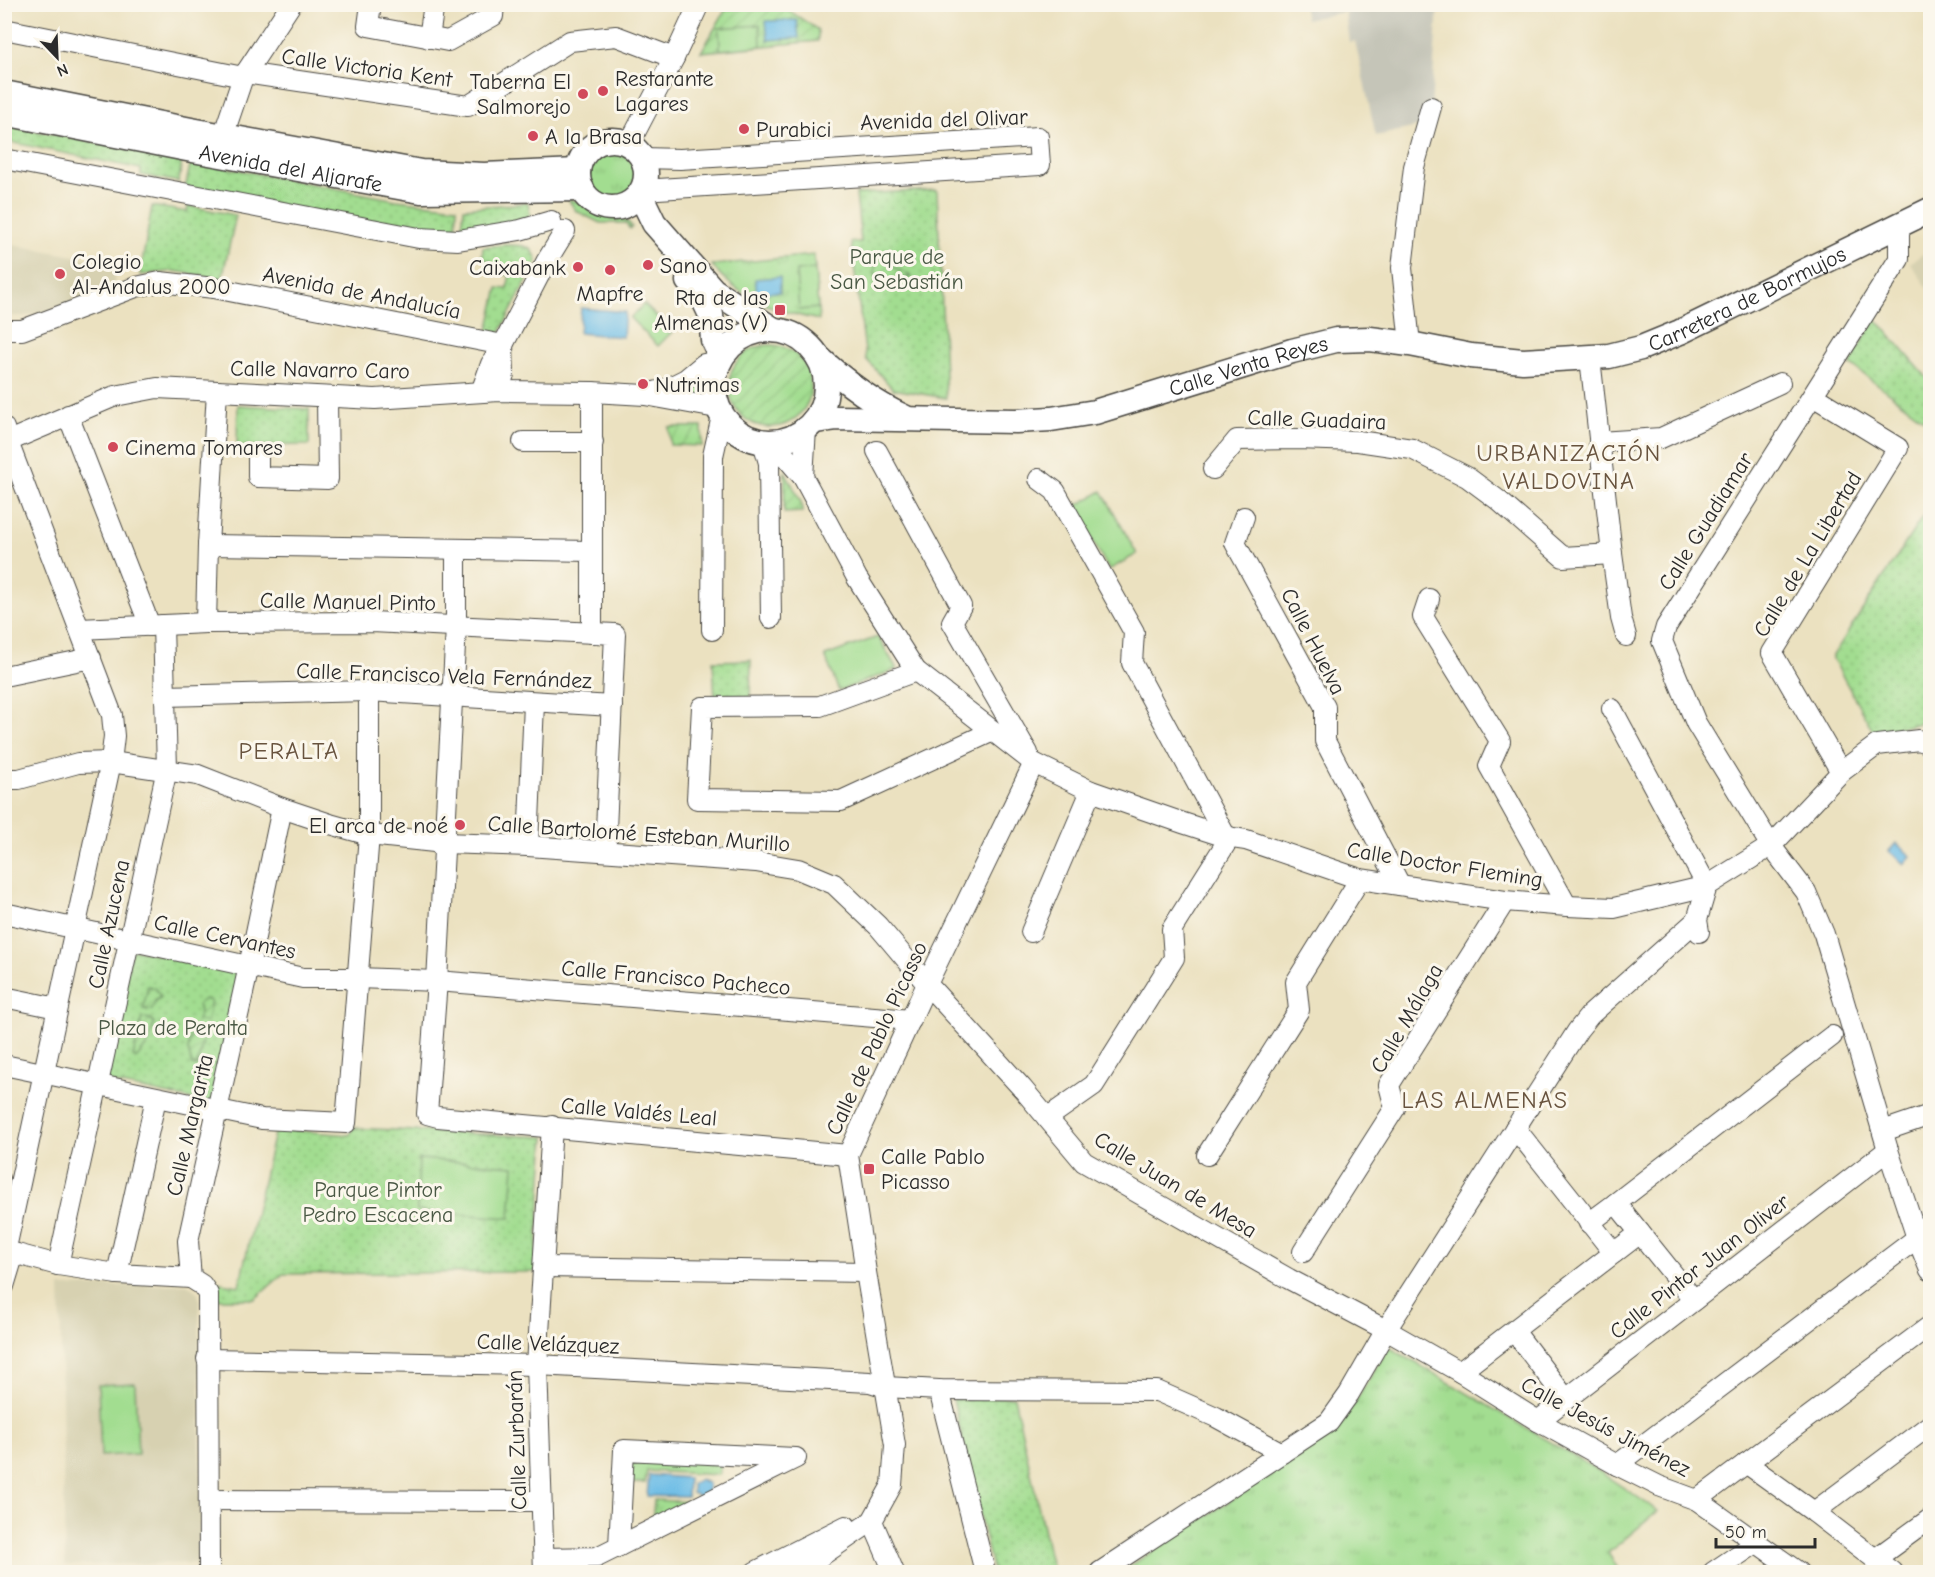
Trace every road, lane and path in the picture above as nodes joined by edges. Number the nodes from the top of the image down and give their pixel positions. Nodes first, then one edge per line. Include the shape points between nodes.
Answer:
1 (291, 4) edge
2 (371, 4) edge
3 (434, 4) edge
4 (494, 4) edge
5 (699, 4) edge
6 (4, 29) edge
7 (429, 38) junction
8 (674, 58) junction
9 (244, 75) junction
10 (4, 93) edge
11 (1431, 107) dead end
12 (4, 113) edge
13 (223, 136) junction
14 (636, 151) junction
15 (4, 159) edge
16 (580, 180) junction
17 (641, 192) junction
18 (614, 208) junction
19 (1930, 212) edge
20 (1899, 226) junction
21 (4, 330) edge
22 (774, 330) junction
23 (1410, 344) junction
24 (503, 345) junction
25 (818, 357) junction
26 (1590, 358) junction
27 (720, 359) junction
28 (1780, 383) dead end
29 (218, 391) junction
30 (490, 391) junction
31 (592, 392) junction
32 (645, 395) junction
33 (1813, 396) junction
34 (327, 398) junction
35 (720, 412) junction
36 (68, 415) junction
37 (909, 419) junction
38 (810, 425) junction
39 (6, 437) edge
40 (523, 442) dead end
41 (593, 442) junction
42 (768, 442) junction
43 (1599, 442) junction
44 (877, 451) dead end
45 (258, 456) dead end
46 (1214, 469) dead end
47 (803, 477) junction
48 (1039, 479) dead end
49 (1244, 517) dead end
50 (208, 545) junction
51 (456, 549) junction
52 (592, 551) junction
53 (1612, 554) junction
54 (1429, 599) dead end
55 (771, 618) dead end
56 (206, 623) junction
57 (157, 625) junction
58 (456, 627) junction
59 (80, 629) junction
60 (712, 630) dead end
61 (592, 633) junction
62 (1626, 636) dead end
63 (91, 658) junction
64 (916, 670) junction
65 (4, 676) edge
66 (369, 692) junction
67 (165, 696) junction
68 (452, 697) junction
69 (534, 703) junction
70 (612, 706) junction
71 (1612, 709) dead end
72 (993, 731) junction
73 (1930, 744) edge
74 (111, 762) junction
75 (1034, 763) junction
76 (167, 770) junction
77 (1841, 772) junction
78 (4, 779) edge
79 (1091, 791) junction
80 (282, 808) junction
81 (369, 835) junction
82 (1228, 837) junction
83 (444, 843) junction
84 (528, 846) junction
85 (1771, 846) junction
86 (605, 851) junction
87 (1360, 879) junction
88 (1400, 885) junction
89 (1707, 886) junction
90 (1505, 901) junction
91 (1567, 906) junction
92 (4, 913) edge
93 (75, 928) junction
94 (1030, 932) dead end
95 (129, 940) junction
96 (249, 966) junction
97 (358, 978) junction
98 (437, 981) junction
99 (927, 984) junction
100 (4, 997) edge
101 (57, 1008) junction
102 (911, 1020) junction
103 (1832, 1036) dead end
104 (4, 1065) edge
105 (43, 1074) junction
106 (97, 1085) junction
107 (156, 1098) junction
108 (218, 1111) junction
109 (1930, 1115) edge
110 (1047, 1118) junction
111 (552, 1126) junction
112 (1519, 1133) junction
113 (1886, 1141) junction
114 (848, 1155) junction
115 (1207, 1155) dead end
116 (13, 1171) edge
117 (1616, 1203) junction
118 (1589, 1223) junction
119 (1640, 1233) junction
120 (1917, 1238) junction
121 (1303, 1252) dead end
122 (8, 1253) edge
123 (1614, 1253) junction
124 (58, 1265) junction
125 (544, 1267) junction
126 (1930, 1270) edge
127 (866, 1272) junction
128 (117, 1274) junction
129 (191, 1278) junction
130 (4, 1286) edge
131 (1694, 1300) junction
132 (1930, 1326) edge
133 (1386, 1330) junction
134 (1514, 1331) junction
135 (207, 1359) junction
136 (537, 1365) junction
137 (1460, 1372) junction
138 (886, 1387) junction
139 (939, 1390) junction
140 (1566, 1399) junction
141 (1538, 1421) junction
142 (1930, 1425) edge
143 (1282, 1453) junction
144 (1746, 1463) junction
145 (1617, 1465) junction
146 (209, 1500) junction
147 (1697, 1500) junction
148 (541, 1501) junction
149 (1814, 1512) junction
150 (1930, 1519) edge
151 (872, 1521) junction
152 (1756, 1543) junction
153 (619, 1546) junction
154 (1875, 1559) junction
155 (544, 1565) edge
156 (209, 1572) edge
157 (755, 1572) edge
158 (792, 1572) edge
159 (894, 1572) edge
160 (985, 1572) edge
161 (1100, 1572) edge
162 (1713, 1572) edge
163 (1798, 1572) edge
164 (1892, 1572) edge

1 - 9 street
2 - 7 street via 368,26
3 - 7 street
4 - 7 street via 493,16 448,41
5 - 8 street
6 - 9 street, Calle Victoria Kent
8 - 9 street, Calle Victoria Kent via 616,36 570,41 468,106
8 - 14 street
9 - 13 street
10 - 13 main road, Avenida del Aljarafe
11 - 23 street via 1414,167 1402,268
12 - 16 main road, Avenida del Aljarafe via 421,191
13 - 16 main road, Avenida del Aljarafe via 421,172
14 - 16 main road via 618,140 597,144 581,160
14 - 17 main road via 646,169
14 - 17 street, Avenida del Olivar via 680,159 1038,136 1040,165
15 - 24 street via 419,238 458,240 553,220 546,262
16 - 18 main road via 587,197
17 - 18 main road via 633,201
17 - 22 main road via 654,223 713,290
18 - 27 main road via 645,232 702,296 711,315 713,340
19 - 20 main road, Carretera de Bormujos
20 - 26 main road, Carretera de Bormujos via 1680,332 1641,348
20 - 33 street, Calle Guadiamar via 1899,259
21 - 24 street, Avenida de Andalucía via 22,330 136,287 160,282 214,288
22 - 25 main road via 799,338
22 - 27 main road via 744,336
23 - 26 main road, Calle Venta Reyes via 1523,361
23 - 37 main road, Calle Venta Reyes via 1335,340 1095,412 1051,419
24 - 30 street via 504,374
25 - 37 main road, Calle Venta Reyes via 881,407
25 - 38 main road via 825,372 826,389 823,406
26 - 43 street
27 - 32 street, Calle Navarro Caro via 704,364 666,389
27 - 35 main road via 713,384
28 - 43 street via 1661,438
29 - 34 street, Calle Navarro Caro
29 - 36 street, Calle Navarro Caro via 157,388 115,396
29 - 50 street
30 - 31 street, Calle Navarro Caro
30 - 34 street, Calle Navarro Caro via 375,399
31 - 32 street, Calle Navarro Caro
31 - 41 street
32 - 35 street, Calle Navarro Caro
33 - 77 street, Calle de La Libertad via 1898,448 1772,653
33 - 85 street, Calle Guadiamar via 1666,627 1662,642 1695,723
34 - 45 street via 328,479 258,477
35 - 42 main road via 733,429 747,438
35 - 60 street via 713,456
36 - 39 street, Calle Navarro Caro
36 - 57 street, Calle Azucena
37 - 38 main road, Calle Venta Reyes via 836,418
38 - 42 main road via 791,438
38 - 47 street
39 - 59 street
40 - 41 street
41 - 52 street
42 - 47 street, Calle Doctor Fleming
42 - 55 street
43 - 53 street
44 - 75 street via 961,606 952,622
46 - 53 street, Calle Guadaira via 1237,440 1358,441 1412,448 1467,477 1563,557
47 - 64 street, Calle Doctor Fleming via 857,578
48 - 82 street via 1055,491 1134,632 1132,663
49 - 88 street, Calle Huelva via 1235,543 1325,706 1325,741
50 - 51 street
50 - 56 street
51 - 52 street
51 - 58 street
52 - 61 street
53 - 62 street
54 - 91 street via 1423,617 1500,741 1489,766
56 - 57 street, Calle Manuel Pinto
56 - 58 street, Calle Manuel Pinto via 372,622
57 - 59 street, Calle Manuel Pinto
57 - 67 street, Calle Azucena
58 - 61 street, Calle Manuel Pinto
58 - 68 street
59 - 63 street
61 - 70 street, Calle Manuel Pinto via 615,634
63 - 65 street
63 - 74 street via 112,715
64 - 72 street, Calle Doctor Fleming
64 - 72 street via 820,706 702,707 698,799 841,801
66 - 67 street, Calle Francisco Vela Fernández
66 - 68 street, Calle Francisco Vela Fernández
66 - 81 street
67 - 76 street, Calle Azucena
68 - 69 street, Calle Francisco Vela Fernández
68 - 83 street
69 - 70 street, Calle Francisco Vela Fernández
69 - 84 street
70 - 86 street
71 - 89 street
72 - 75 street, Calle Doctor Fleming
73 - 77 street, Calle Doctor Fleming via 1919,740 1877,745
74 - 76 street, Calle Bartolomé Esteban Murillo
74 - 78 street, Calle Bartolomé Esteban Murillo via 78,763 19,779
74 - 93 street
75 - 79 street, Calle Doctor Fleming
75 - 99 street, Calle de Pablo Picasso
76 - 80 street, Calle Bartolomé Esteban Murillo via 198,775
76 - 95 street, Calle Azucena
77 - 85 street, Calle Doctor Fleming
79 - 82 street, Calle Doctor Fleming
79 - 94 street
80 - 81 street, Calle Bartolomé Esteban Murillo
80 - 96 street, Calle Margarita
81 - 83 street, Calle Bartolomé Esteban Murillo
81 - 97 street
82 - 87 street, Calle Doctor Fleming
82 - 110 street via 1172,928 1174,958 1094,1085
83 - 84 street, Calle Bartolomé Esteban Murillo
83 - 98 street
84 - 86 street, Calle Bartolomé Esteban Murillo
85 - 89 street, Calle Doctor Fleming
85 - 113 street via 1806,892 1824,934
86 - 99 street, Calle Bartolomé Esteban Murillo via 756,862 798,869 834,884 878,926
87 - 88 street, Calle Doctor Fleming
87 - 115 street via 1296,982 1299,1010
88 - 90 street, Calle Doctor Fleming
89 - 91 street, Calle Doctor Fleming via 1614,908
89 - 112 street via 1697,920 1578,1030
90 - 91 street, Calle Doctor Fleming
90 - 121 street, Calle Málaga via 1389,1085 1395,1108
92 - 93 street, Calle Cervantes
93 - 95 street, Calle Cervantes
93 - 101 street
95 - 96 street, Calle Cervantes
95 - 106 street, Calle Azucena
96 - 97 street, Calle Cervantes via 303,978
96 - 108 street, Calle Margarita
97 - 98 street, Calle Cervantes
97 - 108 street via 346,1123 262,1119
98 - 102 street, Calle Francisco Pacheco
98 - 111 street, Calle Valdés Leal via 427,1114
99 - 102 street, Calle de Pablo Picasso
99 - 110 street, Calle Juan de Mesa
100 - 101 street
101 - 105 street
102 - 114 street, Calle de Pablo Picasso
103 - 117 street
104 - 105 street
105 - 106 street
105 - 116 street
106 - 107 street
106 - 124 street, Calle Azucena
107 - 108 street
107 - 128 street
108 - 129 street, Calle Margarita via 188,1241
109 - 113 street, Calle Pintor Juan Oliver
110 - 133 street, Calle Juan de Mesa via 1084,1162
111 - 114 street, Calle Valdés Leal
111 - 125 street, Calle Zurbarán
112 - 118 street
112 - 133 street
113 - 120 street
113 - 131 street, Calle Pintor Juan Oliver
114 - 127 street, Calle de Pablo Picasso
116 - 122 street
117 - 118 street
117 - 119 street
118 - 123 street
119 - 123 street
119 - 131 street
120 - 126 street
120 - 145 street
122 - 124 street
122 - 130 street
123 - 134 street
124 - 128 street
125 - 127 street
125 - 136 street, Calle Zurbarán
127 - 138 street, Calle de Pablo Picasso
128 - 129 street
129 - 135 street via 208,1294
131 - 140 street, Calle Pintor Juan Oliver
132 - 144 street
133 - 137 street, Calle Jesús Jiménez
133 - 143 street via 1329,1422
134 - 137 street
134 - 140 street
135 - 136 street, Calle Velázquez
135 - 146 street
136 - 138 street, Calle Velázquez via 870,1382
136 - 148 street, Calle Zurbarán
137 - 141 street, Calle Jesús Jiménez
138 - 139 street, Calle Velázquez
138 - 151 street, Calle de Pablo Picasso via 895,1445 892,1485
138 - 157 street, Calle de Pablo Picasso via 879,1487 870,1505 853,1523
139 - 143 street, Calle Velázquez via 1157,1391
139 - 160 street
140 - 141 street, Calle Pintor Juan Oliver
141 - 145 street, Calle Jesús Jiménez
142 - 149 street
143 - 161 street
144 - 147 street
144 - 149 street
145 - 147 street, Calle Jesús Jiménez
146 - 148 street
146 - 156 street
147 - 152 street, Calle Jesús Jiménez
148 - 155 street, Calle Zurbarán
149 - 154 street
150 - 154 street
151 - 158 street, Calle de Pablo Picasso
151 - 159 street
152 - 162 street
152 - 163 street, Calle Jesús Jiménez
153 - 153 street via 713,1500 796,1458 624,1450
153 - 155 street via 597,1557
154 - 164 street

